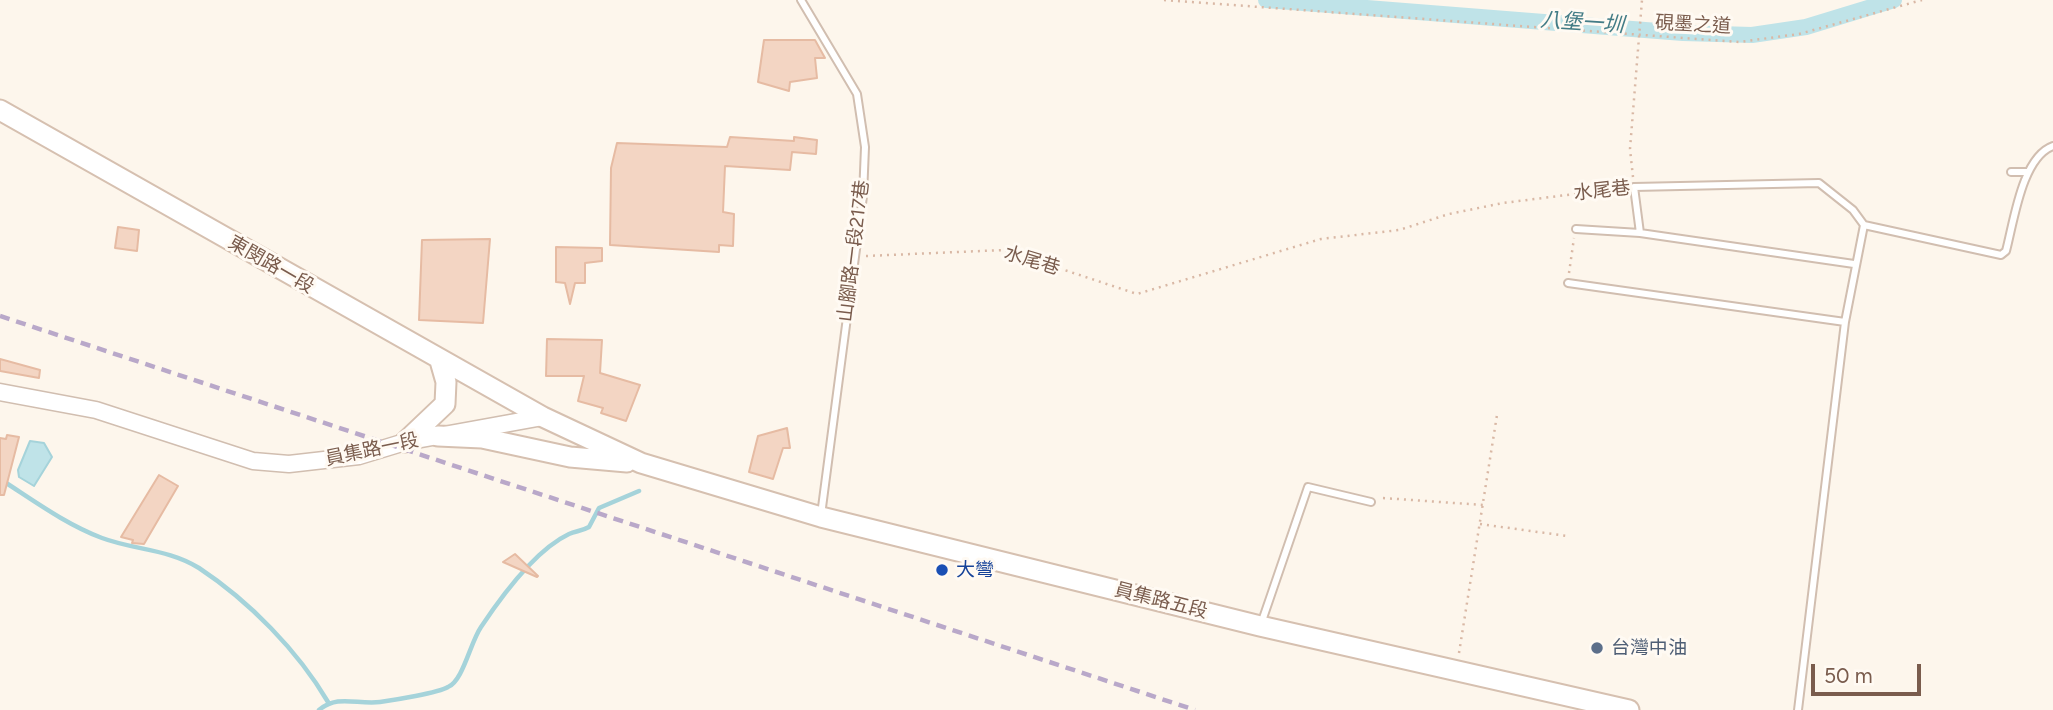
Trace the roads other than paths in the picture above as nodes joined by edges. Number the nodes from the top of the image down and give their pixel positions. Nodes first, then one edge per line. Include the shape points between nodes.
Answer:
1 (801, 0) edge
2 (0, 110) edge
3 (2053, 146) edge
4 (2011, 172) dead end
5 (2028, 172) junction
6 (1864, 225) junction
7 (1576, 229) road end
8 (1640, 233) junction
9 (1854, 264) junction
10 (1568, 283) road end
11 (1845, 322) junction
12 (440, 360) junction
13 (0, 391) edge
14 (543, 417) junction
15 (438, 436) junction
16 (405, 442) junction
17 (641, 463) junction
18 (1371, 502) dead end
19 (821, 517) junction
20 (1260, 626) junction
21 (1629, 710) edge
22 (1798, 710) edge

1 - 19 lane, 山腳路一段217巷 via 857,94 865,147 863,196
2 - 12 main road, 東閔路一段
3 - 5 lane via 2035,159
4 - 5 lane
5 - 6 lane via 2006,251 2001,255
6 - 8 lane, 水尾巷 via 1844,201 1819,183 1634,187
6 - 9 lane
7 - 8 lane
8 - 9 lane
9 - 11 lane
10 - 11 lane
11 - 22 lane
12 - 14 main road, 東閔路一段
12 - 16 main road via 445,404
13 - 16 street, 員集路一段 via 96,410 253,461 336,460
14 - 15 street, 員集路一段
14 - 17 main road
15 - 16 street, 員集路一段
15 - 17 main road via 482,438 570,457
17 - 19 main road, 員集路五段
18 - 20 lane via 1308,488
19 - 20 main road, 員集路五段
20 - 21 main road, 員集路五段

